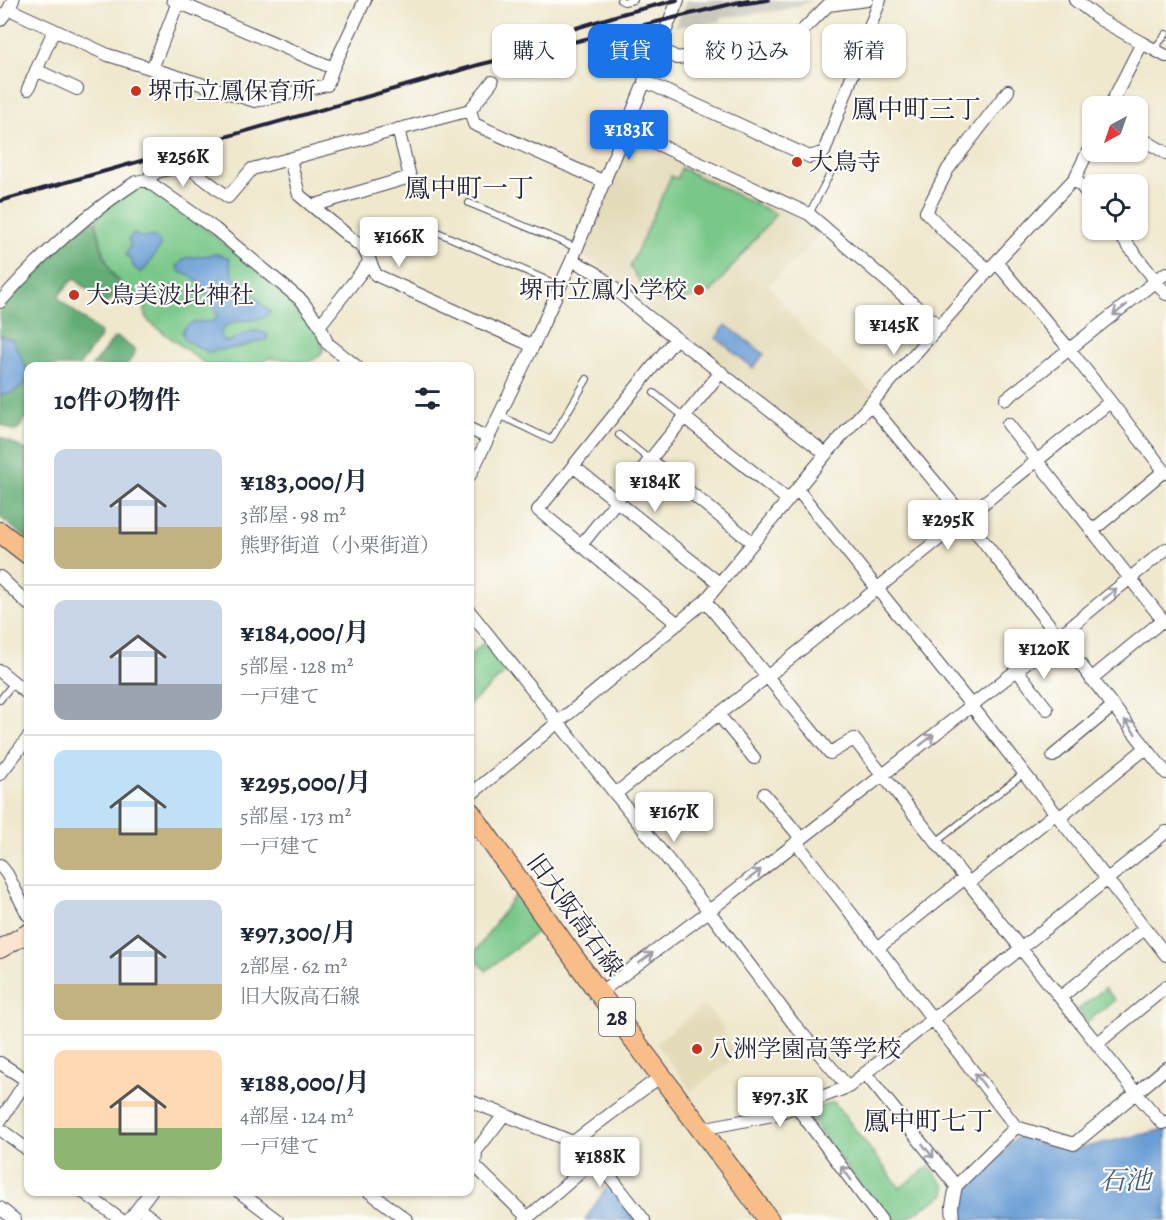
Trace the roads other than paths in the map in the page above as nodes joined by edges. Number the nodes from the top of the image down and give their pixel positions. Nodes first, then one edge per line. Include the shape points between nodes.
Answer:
1 (365, 0) edge
2 (620, 0) edge
3 (634, 0) edge
4 (678, 0) edge
5 (867, 0) edge
6 (880, 0) edge
7 (1075, 0) edge
8 (178, 1) edge
9 (11, 4) edge
10 (0, 20) edge
11 (668, 24) edge
12 (54, 30) junction
13 (1166, 34) edge
14 (1142, 43) junction
15 (1154, 49) junction
16 (672, 55) edge
17 (1166, 56) edge
18 (333, 68) junction
19 (152, 69) junction
20 (36, 70) junction
21 (645, 78) edge
22 (644, 81) junction
23 (492, 82) dead end
24 (28, 89) dead end
25 (77, 89) dead end
26 (1008, 91) dead end
27 (1115, 96) edge
28 (470, 110) junction
29 (398, 129) junction
30 (625, 129) junction
31 (1148, 142) edge
32 (1166, 153) edge
33 (290, 159) junction
34 (1083, 162) edge
35 (830, 174) dead end
36 (1075, 178) junction
37 (146, 180) junction
38 (605, 182) junction
39 (1082, 187) edge
40 (469, 203) dead end
41 (312, 206) junction
42 (809, 214) junction
43 (435, 231) dead end
44 (1126, 240) edge
45 (577, 248) junction
46 (572, 260) junction
47 (370, 261) junction
48 (992, 266) junction
49 (1161, 277) edge
50 (560, 286) junction
51 (1166, 294) edge
52 (0, 302) edge
53 (320, 325) junction
54 (940, 327) junction
55 (676, 338) junction
56 (533, 346) junction
57 (1070, 350) junction
58 (351, 362) edge
59 (721, 372) junction
60 (587, 380) dead end
61 (654, 393) dead end
62 (1006, 399) dead end
63 (1110, 402) junction
64 (871, 405) junction
65 (499, 415) junction
66 (684, 417) junction
67 (1008, 424) dead end
68 (474, 431) edge
69 (619, 435) dead end
70 (488, 438) junction
71 (826, 454) junction
72 (650, 460) junction
73 (1037, 462) junction
74 (573, 466) junction
75 (474, 467) edge
76 (1165, 472) edge
77 (797, 489) junction
78 (788, 500) junction
79 (616, 502) junction
80 (965, 518) junction
81 (1092, 531) junction
82 (0, 532) edge
83 (753, 543) junction
84 (581, 544) junction
85 (1166, 549) edge
86 (24, 551) edge
87 (0, 577) edge
88 (1130, 578) junction
89 (719, 584) junction
90 (877, 589) junction
91 (24, 600) edge
92 (705, 602) junction
93 (474, 617) edge
94 (1164, 622) edge
95 (678, 624) junction
96 (1058, 637) junction
97 (1017, 670) junction
98 (0, 671) edge
99 (768, 676) junction
100 (1091, 679) junction
101 (14, 682) junction
102 (24, 690) edge
103 (0, 700) edge
104 (971, 705) junction
105 (1113, 706) junction
106 (1047, 709) dead end
107 (718, 714) junction
108 (558, 722) junction
109 (24, 746) edge
110 (1146, 748) junction
111 (1053, 756) dead end
112 (754, 758) dead end
113 (1024, 773) junction
114 (1166, 773) edge
115 (0, 774) edge
116 (882, 774) junction
117 (474, 792) edge
118 (615, 794) junction
119 (764, 794) dead end
120 (1057, 815) junction
121 (474, 818) edge
122 (1166, 832) edge
123 (798, 840) junction
124 (936, 842) junction
125 (0, 865) edge
126 (1107, 879) junction
127 (967, 881) junction
128 (24, 907) edge
129 (709, 911) junction
130 (1145, 928) junction
131 (24, 935) edge
132 (878, 948) junction
133 (0, 949) edge
134 (1021, 949) junction
135 (1166, 955) edge
136 (1166, 987) edge
137 (599, 993) junction
138 (1061, 997) junction
139 (933, 1019) junction
140 (1098, 1043) junction
141 (0, 1063) edge
142 (1166, 1068) edge
143 (866, 1073) junction
144 (661, 1076) junction
145 (24, 1078) edge
146 (24, 1086) edge
147 (848, 1087) junction
148 (1136, 1092) junction
149 (474, 1103) edge
150 (796, 1106) junction
151 (504, 1115) junction
152 (0, 1121) edge
153 (1166, 1122) edge
154 (1016, 1127) junction
155 (0, 1129) edge
156 (701, 1129) junction
157 (580, 1138) junction
158 (24, 1147) edge
159 (596, 1159) junction
160 (956, 1186) junction
161 (89, 1196) edge
162 (147, 1196) edge
163 (254, 1196) edge
164 (375, 1196) edge
165 (0, 1208) edge
166 (138, 1208) junction
167 (526, 1219) edge
168 (15, 1220) edge
169 (121, 1220) edge
170 (129, 1220) edge
171 (154, 1220) edge
172 (277, 1220) edge
173 (407, 1220) edge
174 (644, 1220) edge
175 (769, 1220) edge
176 (881, 1220) edge
177 (952, 1220) edge

1 - 18 street
2 - 3 lane
4 - 11 street
5 - 16 street via 828,5 792,41 677,58
6 - 22 street via 824,152 810,157
7 - 14 street
8 - 18 street
8 - 19 street
9 - 10 street
9 - 12 street
12 - 19 street via 108,55
12 - 20 street
13 - 15 lane
14 - 15 street
14 - 27 street
15 - 17 street
18 - 19 street via 327,85 255,101
20 - 24 street
20 - 25 street
21 - 22 street
22 - 30 street
23 - 28 street
26 - 48 street via 948,169 926,212 948,235
28 - 29 street
28 - 38 street via 474,124
29 - 33 street
29 - 41 street via 410,177
30 - 38 street
30 - 42 street
31 - 32 street
33 - 37 street via 252,169 228,197 186,165 157,172
33 - 41 street via 299,195
34 - 36 street
35 - 42 lane
36 - 39 street
36 - 48 street
37 - 52 street via 136,182 83,219
37 - 53 street via 215,229 302,301
38 - 45 street
40 - 45 lane
41 - 47 street via 364,249
42 - 54 street
43 - 50 lane
44 - 49 street
45 - 46 street
46 - 50 street
46 - 55 street via 596,273
47 - 53 street
47 - 56 street via 376,275
48 - 54 street
48 - 57 street
49 - 51 street
49 -> 57 street
50 - 56 street
53 - 58 street via 327,343
54 - 64 street
55 - 59 street
55 - 74 street
56 - 65 street
57 - 62 street
57 - 63 street
59 - 66 street
59 - 71 street
60 - 65 lane via 551,440
61 - 66 lane
63 - 73 street
63 - 76 street
64 - 71 street
64 - 80 street
65 - 70 street
66 - 72 street
66 - 78 street
67 - 73 street
68 - 70 street
69 - 72 lane
70 - 75 street
71 - 77 street
72 - 79 street
72 - 83 street
73 - 80 street
73 - 81 street
74 - 79 street
74 - 84 street via 538,510
76 - 81 street
77 - 78 street
77 - 90 street
78 - 83 street
79 - 84 street
79 - 89 street
80 - 90 street
80 - 96 street
81 - 88 street
82 - 86 main road
83 - 89 street
84 - 95 street
85 - 88 street
87 - 91 street
88 - 94 street
96 -> 88 street
89 - 92 street
90 - 99 street
90 - 104 street
92 - 95 street
92 - 99 street
93 - 108 street
94 - 100 street
95 - 108 street
96 - 97 street
96 - 100 street
97 - 104 street
97 - 106 street
98 - 101 street
99 - 107 street
99 - 116 street via 830,753 854,739
100 - 105 street
101 - 102 street
101 - 103 lane
104 - 113 street
116 -> 104 street
110 -> 105 street
105 - 111 street
107 - 112 street
107 - 118 street
108 - 117 street
108 - 118 street
109 - 115 street
110 - 114 street
110 - 120 street
113 - 120 street
113 - 124 lane
116 - 123 street
116 - 124 street
118 - 129 street
119 - 123 street
120 - 126 street
120 - 127 street
121 - 137 main road, 旧大阪高石線 / 28
122 - 126 street
129 -> 123 street
123 - 132 street
124 - 127 street
125 - 128 street
126 - 130 street
126 - 134 street
127 - 132 street
127 - 134 street
137 -> 129 street
129 - 147 street via 793,1023
130 - 135 street
130 - 138 street
131 - 133 street
132 - 139 street
134 - 138 street
134 - 139 street
136 - 140 street
137 - 144 main road, 旧大阪高石線 / 28
138 - 140 street
139 - 143 street
154 -> 139 street
140 - 148 street
141 - 145 street
142 - 148 street
143 - 147 street
143 -> 160 street
144 - 156 main road, 旧大阪高石線 / 28
144 - 157 street
146 - 152 street
147 - 150 street
148 - 153 street via 1162,1123
148 - 154 street via 1074,1144
149 - 151 street
150 - 156 street via 773,1115
176 -> 150 street
151 - 157 street via 573,1142
151 - 167 street via 476,1151 475,1166
154 - 160 street
155 - 158 street
156 - 175 main road, 旧大阪高石線 / 28
157 - 159 street
159 - 167 street
159 - 174 street
160 - 177 street
161 - 169 street
162 - 166 street
163 - 172 street
164 - 173 street
165 - 168 street
166 - 170 street
166 - 171 street

